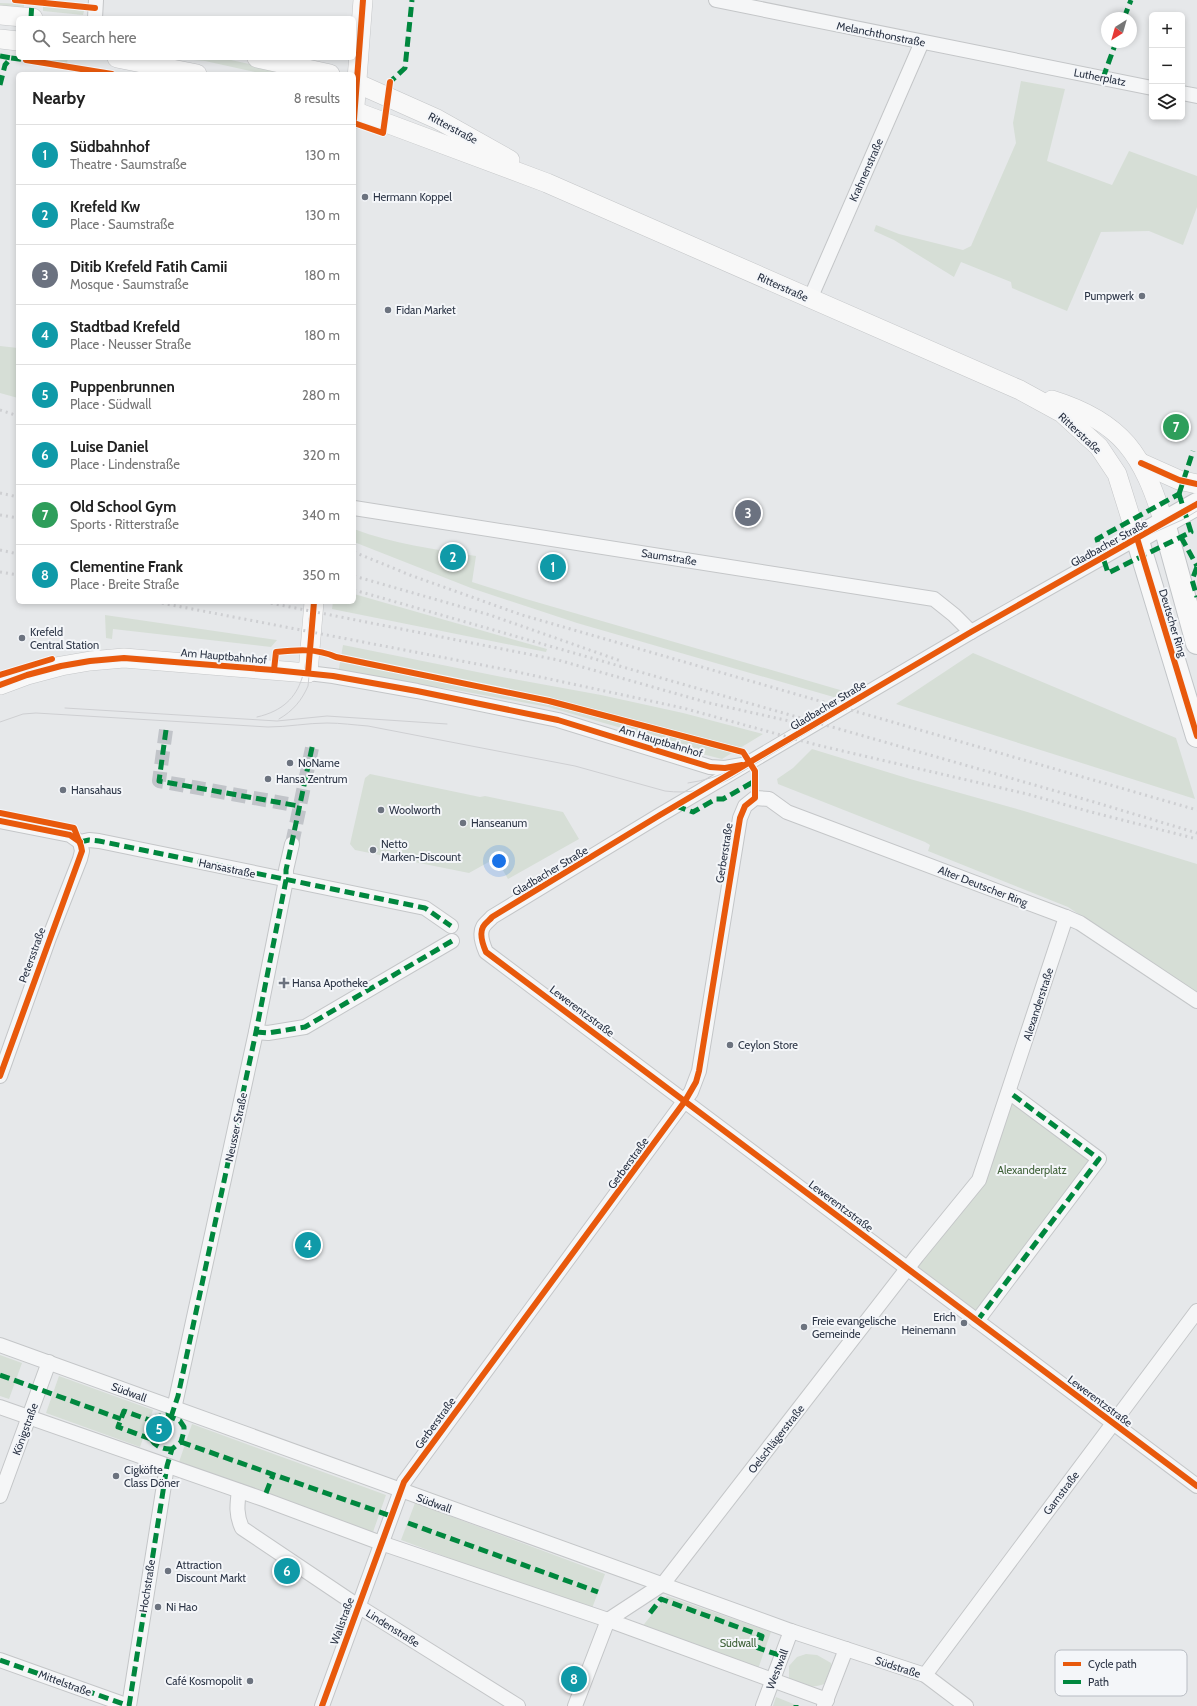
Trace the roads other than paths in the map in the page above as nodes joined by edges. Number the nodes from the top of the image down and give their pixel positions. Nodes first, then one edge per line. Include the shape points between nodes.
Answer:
1 (96, 0) edge
2 (363, 0) edge
3 (716, 0) edge
4 (0, 15) edge
5 (16, 16) edge
6 (95, 16) edge
7 (0, 39) edge
8 (16, 41) edge
9 (922, 42) junction
10 (127, 60) edge
11 (266, 60) edge
12 (1047, 66) joint
13 (186, 72) edge
14 (321, 72) edge
15 (356, 83) edge
16 (1149, 87) edge
17 (1185, 94) edge
18 (1197, 96) edge
19 (356, 115) edge
20 (547, 183) junction
21 (810, 299) junction
22 (1020, 390) junction
23 (1141, 463) junction
24 (1197, 484) edge
25 (1197, 504) edge
26 (356, 508) edge
27 (1164, 523) junction
28 (1137, 538) junction
29 (314, 604) edge
30 (971, 632) junction
31 (1195, 632) edge
32 (308, 673) junction
33 (0, 685) edge
34 (1197, 736) edge
35 (750, 763) junction
36 (755, 798) joint
37 (0, 821) edge
38 (80, 842) junction
39 (292, 844) tunnel mouth
40 (286, 880) junction
41 (1066, 917) junction
42 (452, 926) dead end
43 (482, 936) joint
44 (452, 941) dead end
45 (1197, 1001) edge
46 (256, 1032) junction
47 (0, 1076) edge
48 (1009, 1092) junction
49 (685, 1102) junction
50 (908, 1269) junction
51 (1197, 1310) edge
52 (977, 1321) junction
53 (0, 1345) edge
54 (49, 1362) junction
55 (0, 1407) edge
56 (174, 1409) junction
57 (29, 1417) junction
58 (1114, 1423) junction
59 (166, 1466) junction
60 (1197, 1486) edge
61 (239, 1491) junction
62 (400, 1491) junction
63 (0, 1496) edge
64 (381, 1543) junction
65 (663, 1584) junction
66 (358, 1606) junction
67 (608, 1620) junction
68 (791, 1631) junction
69 (846, 1650) junction
70 (0, 1660) edge
71 (925, 1675) junction
72 (773, 1680) junction
73 (826, 1703) edge
74 (129, 1706) edge
75 (322, 1706) edge
76 (518, 1706) edge
77 (575, 1706) edge
78 (763, 1706) edge
79 (966, 1706) edge

1 - 6 street
2 - 15 main road
3 - 9 street, Melanchthonstraße
4 - 5 main road
7 - 8 main road
9 - 12 street, Melanchthonstraße
9 - 21 street, Krahnenstraße
10 - 13 main road
11 - 14 main road
12 - 16 street, Lutherplatz
15 - 20 main road, Ritterstraße via 437,119
17 - 18 street
19 - 20 main road, Ritterstraße
20 - 21 main road, Ritterstraße
21 - 22 main road, Ritterstraße
22 - 23 main road, Ritterstraße via 1071,406 1109,426 1128,444
22 - 28 main road, Ritterstraße via 1062,413 1099,447 1117,474
23 - 24 main road via 1179,480
23 - 27 main road, Ritterstraße via 1154,491
25 - 27 main road, Gladbacher Straße
26 - 30 street, Saumstraße via 934,599
27 - 28 main road, Gladbacher Straße
27 - 31 main road, Deutscher Ring
28 - 30 street, Gladbacher Straße
28 - 34 main road, Deutscher Ring
29 - 32 main road
30 - 35 street, Gladbacher Straße
32 - 33 main road, Am Hauptbahnhof via 124,658 90,660 61,666
32 - 35 street, Am Hauptbahnhof via 410,690 558,720 710,767 725,768
35 - 43 street, Gladbacher Straße via 492,917 483,927
36 - 41 street, Alter Deutscher Ring via 769,799 787,812
36 - 49 street, Gerberstraße via 745,806 740,818 699,1071
37 - 38 street, Hansastraße via 70,835
38 - 40 street, Hansastraße via 99,841
38 - 47 street, Petersstraße via 80,859
39 - 40 street, Neusser Straße
40 - 42 street, Hansastraße via 424,908
40 - 46 street, Neusser Straße
41 - 45 street, Alter Deutscher Ring via 1080,923
41 - 48 street, Alexanderstraße
43 - 49 street, Lewerentzstraße via 486,952
44 - 46 street via 305,1027 268,1033
46 - 56 street, Neusser Straße
48 - 50 street via 979,1180
48 - 52 street via 1099,1160
49 - 50 street, Lewerentzstraße
49 - 62 street, Gerberstraße via 408,1476
50 - 52 street, Lewerentzstraße
50 - 65 street, Oelschlägerstraße
51 - 58 street, Garnstraße
52 - 58 street, Lewerentzstraße
53 - 54 street, Südwall
54 - 56 street, Südwall
54 - 57 street, Königstraße
55 - 57 street
56 - 62 street, Südwall
57 - 59 street
57 - 63 street, Königstraße
58 - 60 street, Lewerentzstraße
58 - 71 street, Garnstraße
59 - 61 street
59 - 74 street, Hochstraße
61 - 64 street
61 - 66 street, Lindenstraße via 237,1508 242,1528
62 - 64 street, Gerberstraße
62 - 65 street, Südwall
64 - 66 street, Wallstraße
64 - 67 street
65 - 67 street, Oelschlägerstraße
65 - 68 street, Südwall
66 - 75 street, Wallstraße
66 - 76 street, Lindenstraße
67 - 72 street
67 - 77 street
68 - 69 street, Südwall
68 - 72 street, Westwall
69 - 71 street, Südstraße
69 - 73 street
70 - 74 street, Mittelstraße
71 - 79 street, Südstraße
72 - 73 street
72 - 78 street, Westwall

